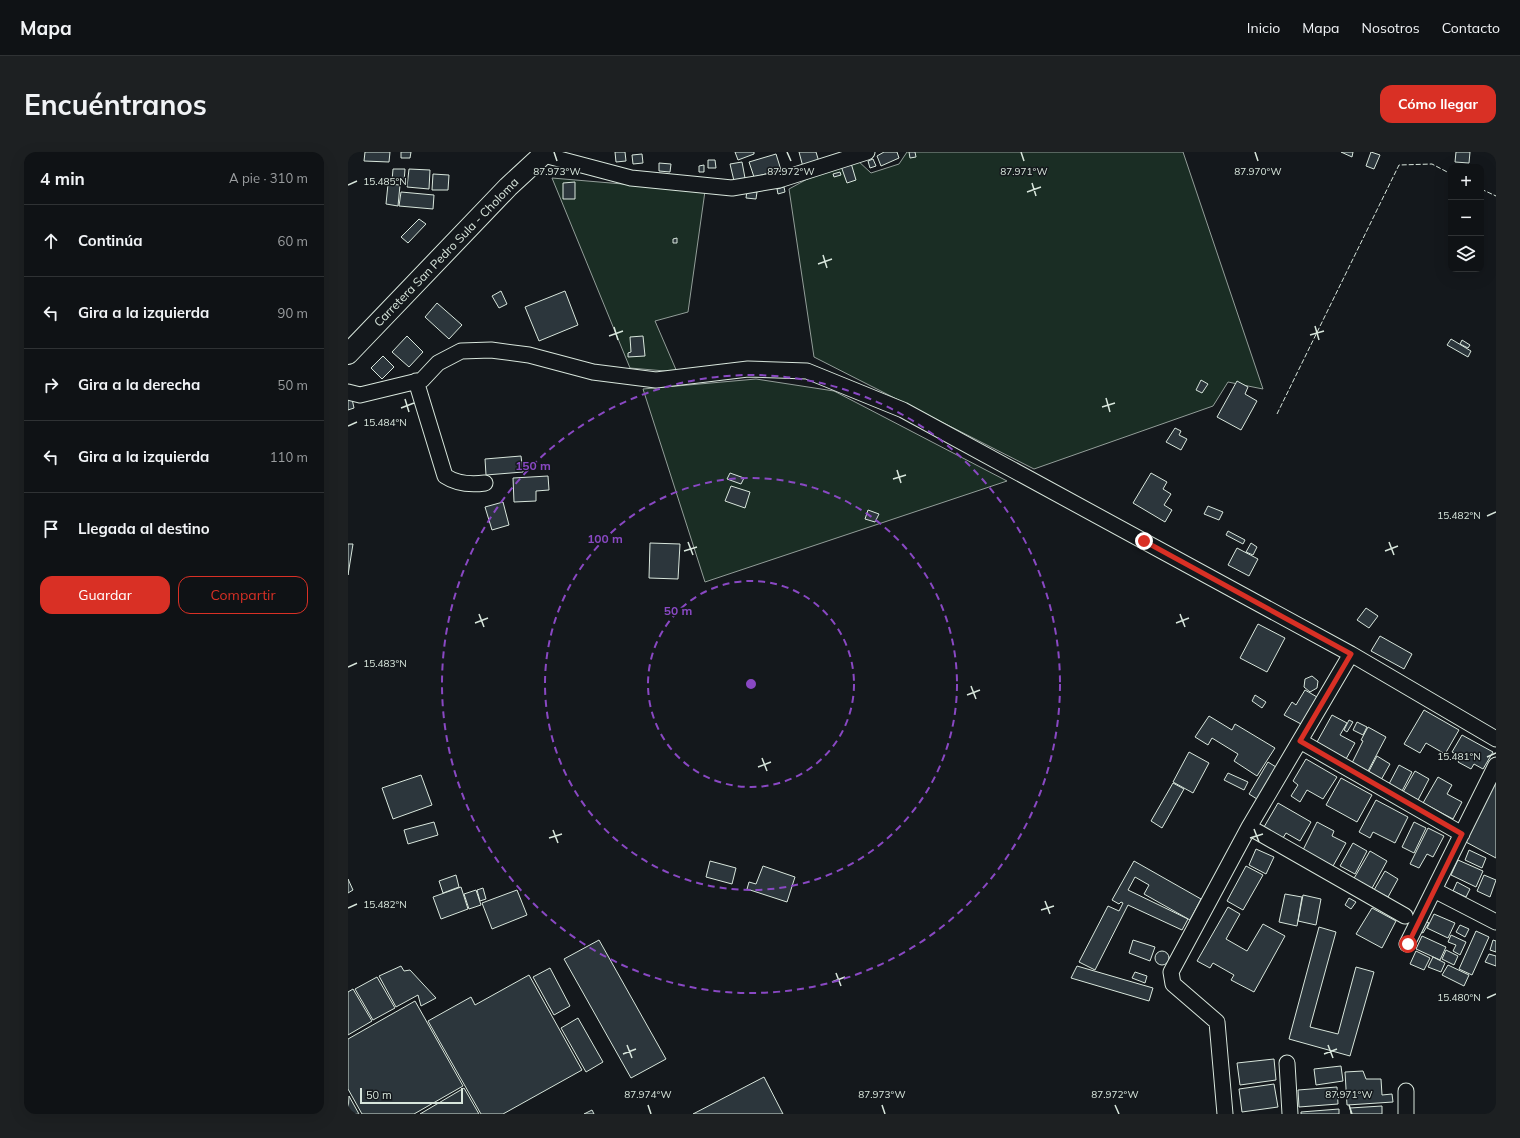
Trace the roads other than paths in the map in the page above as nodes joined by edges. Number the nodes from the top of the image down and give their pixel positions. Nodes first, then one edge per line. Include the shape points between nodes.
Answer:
1 (867, 152) edge
2 (545, 153) edge
3 (348, 354) edge
4 (416, 381) junction
5 (348, 392) edge
6 (485, 483) dead end
7 (1351, 654) junction
8 (1496, 739) edge
9 (1300, 741) junction
10 (1496, 765) edge
11 (1249, 827) junction
12 (1462, 834) junction
13 (1434, 890) junction
14 (1405, 916) dead end
15 (1496, 922) edge
16 (1408, 944) dead end
17 (1287, 1063) dead end
18 (1406, 1091) dead end
19 (1225, 1114) edge
20 (1290, 1114) edge
21 (1406, 1114) edge

1 - 2 street via 779,180 732,188 631,178
2 - 3 main road, Carretera San Pedro Sula - Choloma via 508,187
4 - 5 street via 360,394
4 - 6 street via 445,476 452,481
4 - 7 street via 422,380 438,362 461,351 491,350 529,355 593,372 656,380 748,369 807,370 903,410
7 - 8 street
7 - 9 street
9 - 11 street
9 - 12 street
10 - 12 street
11 - 14 street
11 - 19 street via 1171,972 1173,984 1217,1022
12 - 13 street
13 - 15 street
13 - 16 street
17 - 20 street
18 - 21 street

